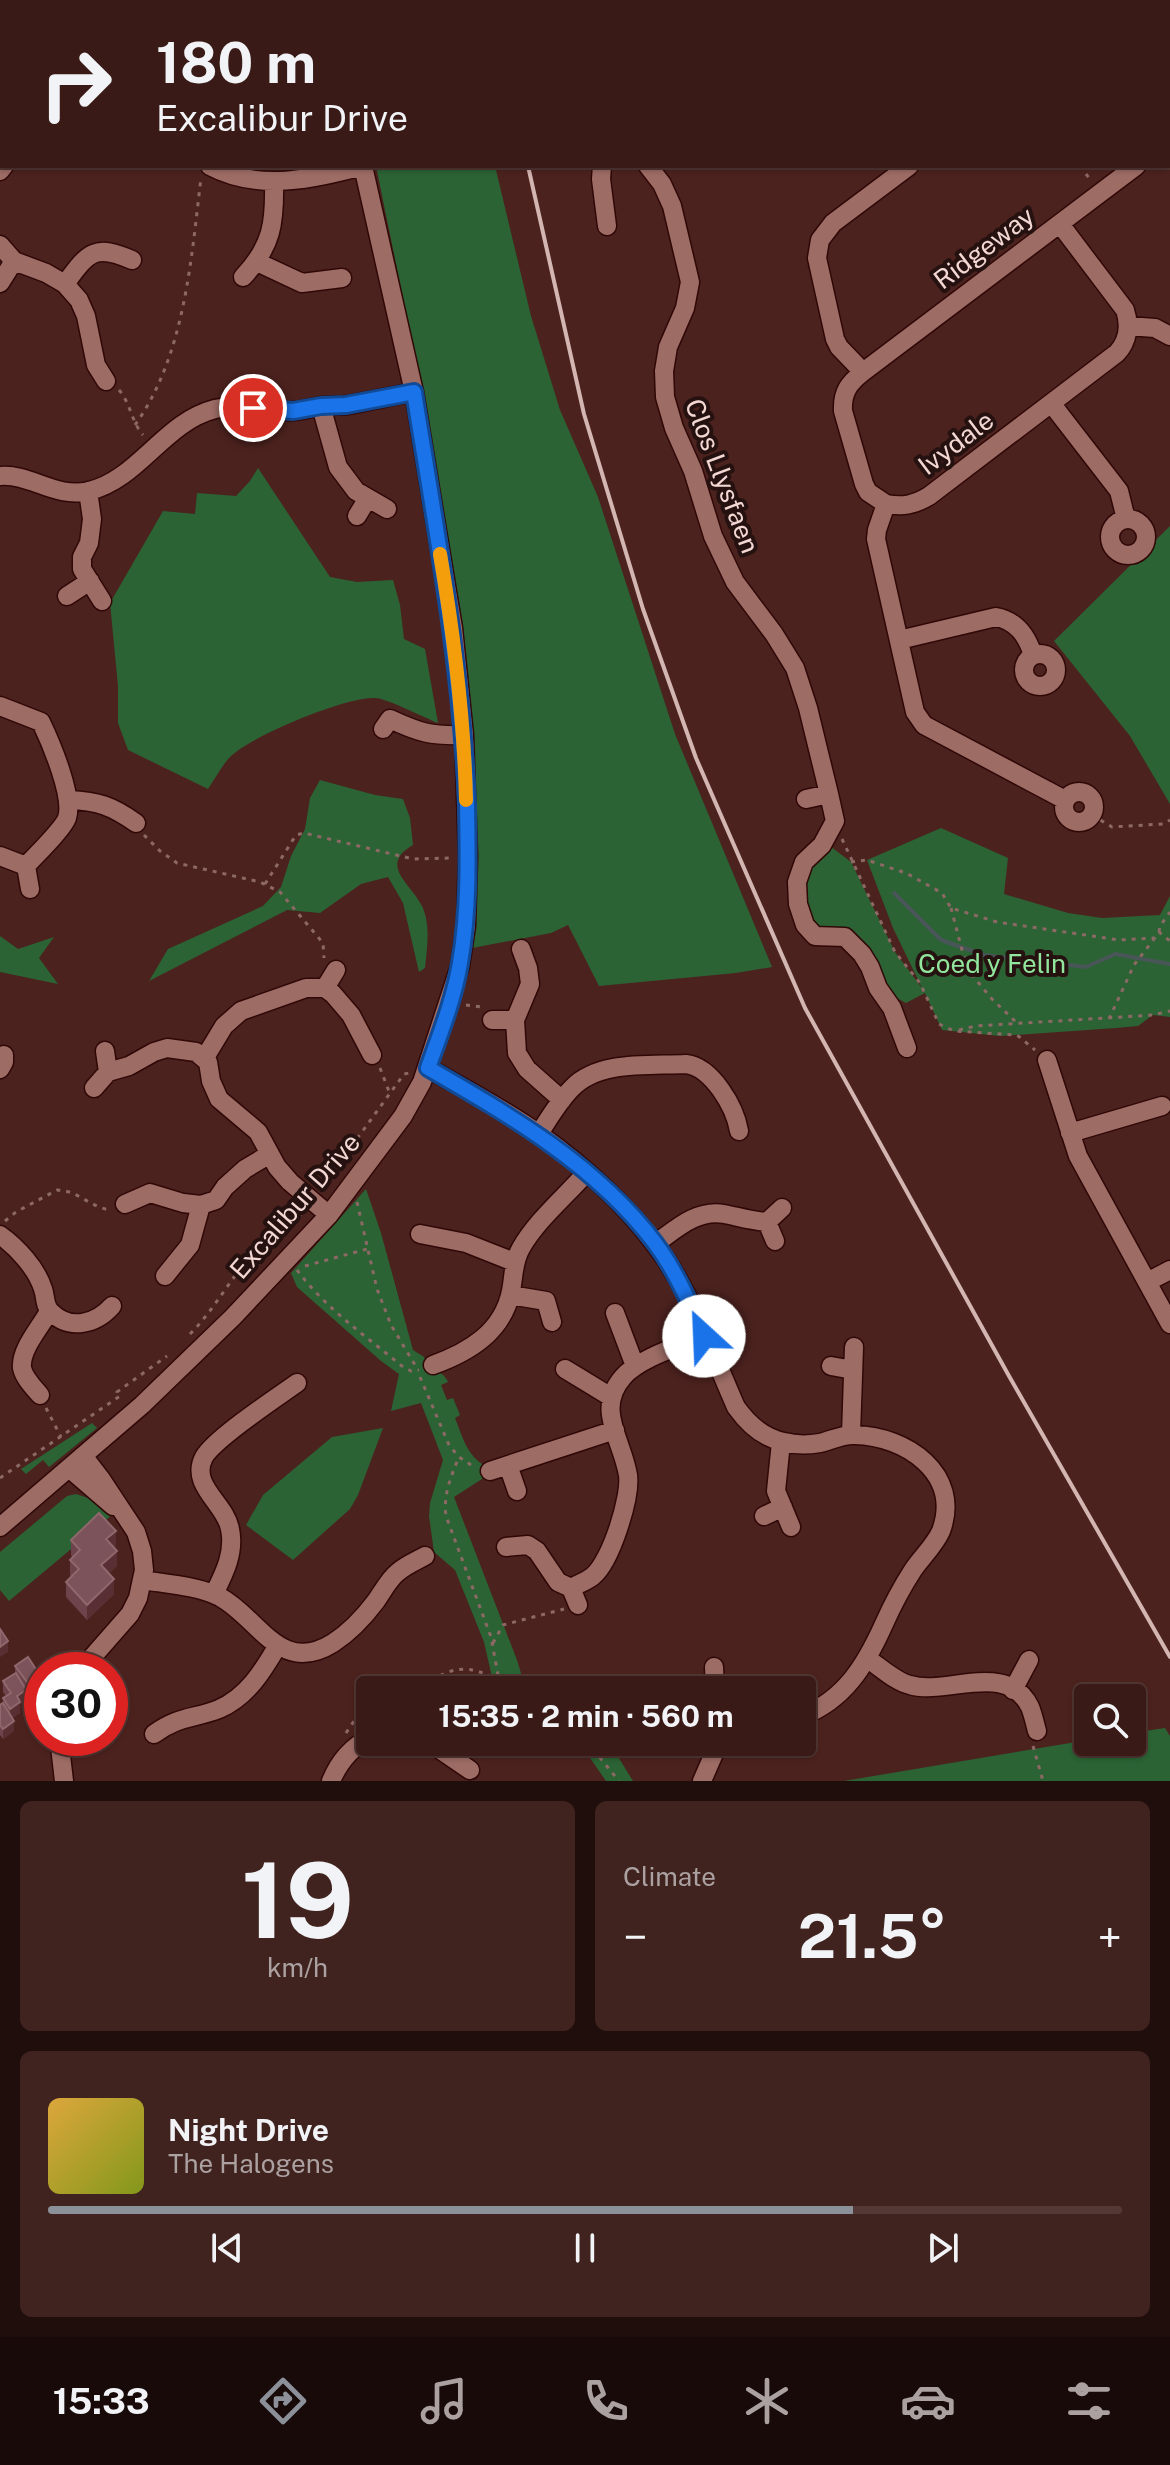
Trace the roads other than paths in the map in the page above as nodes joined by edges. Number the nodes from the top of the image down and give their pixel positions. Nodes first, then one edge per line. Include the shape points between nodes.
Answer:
1 (216, 168) edge
2 (354, 168) edge
3 (363, 168) edge
4 (602, 168) edge
5 (650, 168) edge
6 (906, 168) edge
7 (1133, 168) edge
8 (274, 182) junction
9 (1060, 224) junction
10 (607, 226) dead end
11 (120, 234) dead end
12 (0, 245) edge
13 (109, 250) junction
14 (132, 260) dead end
15 (14, 261) junction
16 (257, 262) junction
17 (243, 277) dead end
18 (342, 278) dead end
19 (0, 283) edge
20 (65, 284) junction
21 (1128, 326) junction
22 (1170, 336) edge
23 (863, 372) junction
24 (106, 381) road end
25 (414, 392) junction
26 (1051, 403) junction
27 (321, 406) junction
28 (0, 476) edge
29 (88, 491) junction
30 (368, 498) junction
31 (886, 504) junction
32 (387, 509) dead end
33 (357, 516) dead end
34 (1126, 519) dead end
35 (90, 581) junction
36 (67, 596) dead end
37 (102, 601) dead end
38 (899, 640) junction
39 (1033, 655) dead end
40 (0, 706) edge
41 (383, 729) dead end
42 (464, 735) junction
43 (829, 794) junction
44 (806, 799) dead end
45 (69, 800) junction
46 (1092, 815) road end
47 (136, 823) road end
48 (0, 856) edge
49 (26, 866) junction
50 (30, 889) dead end
51 (521, 949) dead end
52 (517, 1012) junction
53 (492, 1020) road end
54 (383, 1031) dead end
55 (907, 1048) dead end
56 (105, 1051) dead end
57 (204, 1059) junction
58 (1047, 1060) road end
59 (428, 1068) junction
60 (108, 1072) junction
61 (94, 1088) dead end
62 (562, 1100) junction
63 (1162, 1106) dead end
64 (739, 1131) dead end
65 (1070, 1133) junction
66 (539, 1134) junction
67 (270, 1154) junction
68 (586, 1173) junction
69 (126, 1204) road end
70 (201, 1205) junction
71 (782, 1208) dead end
72 (329, 1215) junction
73 (767, 1222) junction
74 (433, 1231) dead end
75 (0, 1235) edge
76 (775, 1241) dead end
77 (655, 1244) junction
78 (514, 1262) junction
79 (1170, 1270) edge
80 (165, 1276) dead end
81 (1147, 1282) junction
82 (510, 1295) junction
83 (112, 1306) dead end
84 (49, 1311) junction
85 (615, 1313) dead end
86 (552, 1322) dead end
87 (1170, 1324) edge
88 (704, 1336) junction
89 (854, 1347) dead end
90 (635, 1366) junction
91 (831, 1366) dead end
92 (440, 1367) road end
93 (565, 1369) dead end
94 (853, 1370) junction
95 (297, 1383) dead end
96 (40, 1395) road end
97 (611, 1397) junction
98 (615, 1430) junction
99 (851, 1434) junction
100 (781, 1442) junction
101 (77, 1463) junction
102 (517, 1491) dead end
103 (783, 1507) junction
104 (764, 1516) dead end
105 (0, 1527) edge
106 (791, 1527) dead end
107 (506, 1547) dead end
108 (425, 1556) dead end
109 (142, 1580) junction
110 (214, 1594) junction
111 (278, 1645) junction
112 (97, 1652) edge
113 (868, 1659) junction
114 (1029, 1660) dead end
115 (714, 1667) dead end
116 (714, 1676) edge
117 (1013, 1690) junction
118 (816, 1709) edge
119 (1037, 1731) road end
120 (154, 1734) dead end
121 (356, 1746) edge
122 (61, 1756) edge
123 (450, 1756) edge
124 (710, 1756) edge
125 (470, 1770) dead end
126 (698, 1775) edge
127 (64, 1781) edge
128 (331, 1781) edge

1 - 8 street via 243,179
2 - 8 street
3 - 25 street, Excalibur Drive
4 - 10 street
5 - 43 street, Clos Llysfaen via 672,206 690,282 668,347 665,397 713,536 735,582 795,668
6 - 23 street via 826,230 817,249 835,339
7 - 9 street, Ridgeway
8 - 16 street via 274,222
9 - 21 street via 1119,299
9 - 23 street, Ridgeway
11 - 13 street
12 - 15 street
13 - 14 street
13 - 20 street via 88,256
15 - 19 street
15 - 20 street
16 - 17 street
16 - 18 street via 302,283
20 - 24 street via 86,316 84,351
21 - 22 street via 1155,328
21 - 26 street, Ivydale via 1117,353
23 - 31 street, Ridgeway via 845,391 843,411 864,484
25 - 27 street
25 - 42 street, Excalibur Drive via 453,628
26 - 31 street, Ivydale via 919,502
26 - 34 street via 1119,491
27 - 29 street via 293,411 213,409 183,424 110,483
27 - 30 street via 338,467
28 - 29 street via 66,493
29 - 35 street via 92,519 82,569
30 - 32 street
30 - 33 street
31 - 38 street via 876,539
35 - 36 street
35 - 37 street
38 - 39 street via 996,617 1023,633
38 - 46 street via 915,712 924,725 1065,800 1077,791 1088,794
40 - 45 street via 41,722
41 - 42 street via 390,719 422,733
42 - 59 street, Excalibur Drive via 466,926 460,966
43 - 44 street
43 - 55 street, Clos Llysfaen via 835,821 822,845 804,862 797,882 798,904 815,936 845,937 862,954
45 - 47 street via 91,800
45 - 49 street via 66,820
48 - 49 street
49 - 50 street
51 - 52 street via 530,984
52 - 53 street
52 - 62 street via 517,1053
54 - 57 street via 368,1047 330,979 241,1011 224,1026
56 - 60 street
57 - 60 street via 196,1052 167,1048
57 - 67 street via 219,1099 258,1132
58 - 65 street
59 - 66 street
59 - 72 street, Excalibur Drive via 403,1116
60 - 61 street
62 - 64 street via 584,1078 602,1071 693,1065 704,1070 727,1099
62 - 66 street
63 - 65 street
65 - 81 street
66 - 68 street
67 - 70 street via 245,1169 216,1200
67 - 72 street via 290,1182
68 - 77 street
68 - 78 street
69 - 70 street via 152,1184 183,1203
70 - 80 street via 190,1245
71 - 73 street
72 - 101 street, Excalibur Drive via 233,1317
73 - 76 street
73 - 77 street via 704,1215
74 - 78 street
75 - 84 street via 38,1277
77 - 88 street
78 - 82 street
79 - 81 street
81 - 87 street
82 - 86 street via 546,1301
82 - 92 street via 493,1328
83 - 84 street via 84,1324
84 - 96 street via 25,1351 22,1368
85 - 90 street
88 - 90 street
88 - 100 street via 746,1421
89 - 94 street
90 - 97 street
91 - 94 street
93 - 97 street
94 - 99 street
95 - 110 street via 211,1448 201,1464 203,1484 230,1526 228,1563
97 - 98 street
98 - 102 street via 499,1468
98 - 107 street via 629,1491 606,1559 575,1596 537,1551 528,1545
99 - 100 street via 819,1443
99 - 113 street via 912,1451 939,1476 944,1492 940,1533 913,1571
100 - 103 street via 776,1491
101 - 105 street, Excalibur Drive
101 - 109 street via 107,1488 129,1522 140,1542
103 - 104 street
103 - 106 street
108 - 111 street via 394,1575 337,1640 302,1654
109 - 110 street
109 - 112 street via 130,1614
110 - 111 street
111 - 120 street via 239,1696
113 - 117 street via 908,1685 932,1688 972,1681
113 - 118 street via 832,1701
114 - 117 street
115 - 116 street
117 - 119 street via 1030,1707
121 - 128 street
122 - 127 street
123 - 125 street
124 - 126 street

